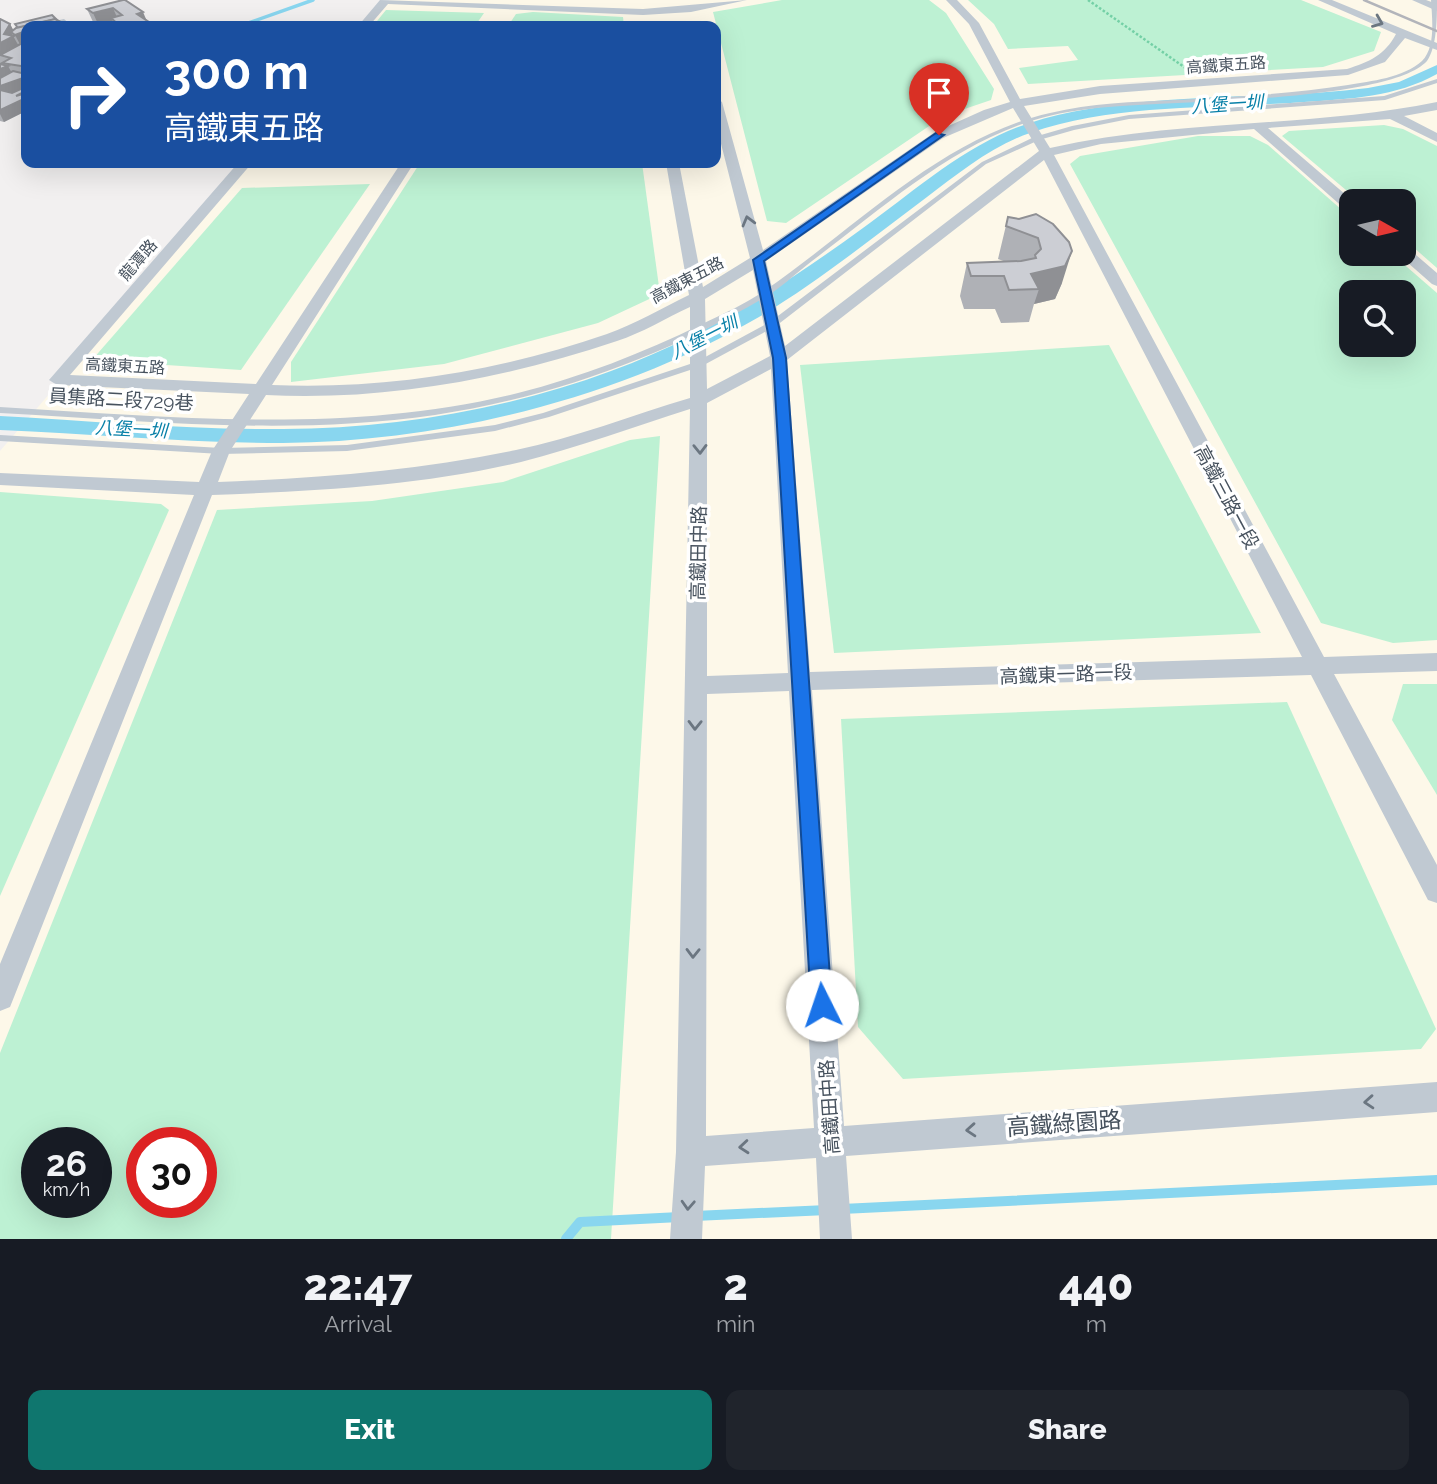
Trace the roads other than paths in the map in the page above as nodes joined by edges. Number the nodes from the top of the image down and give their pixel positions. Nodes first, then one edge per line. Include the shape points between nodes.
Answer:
1 (385, 0) edge
2 (639, 0) edge
3 (742, 0) edge
4 (951, 0) edge
5 (1323, 0) edge
6 (1417, 0) edge
7 (1435, 5) edge
8 (690, 8) edge
9 (643, 12) junction
10 (367, 21) edge
11 (645, 21) edge
12 (1402, 32) junction
13 (1435, 46) edge
14 (1437, 81) edge
15 (1017, 104) junction
16 (1437, 106) edge
17 (1392, 116) junction
18 (721, 121) edge
19 (1257, 125) junction
20 (1036, 137) junction
21 (1437, 138) edge
22 (241, 168) edge
23 (404, 168) edge
24 (673, 168) edge
25 (1339, 196) edge
26 (758, 260) junction
27 (1416, 263) edge
28 (1437, 281) edge
29 (766, 293) junction
30 (697, 297) junction
31 (773, 324) junction
32 (699, 331) junction
33 (779, 358) junction
34 (699, 363) junction
35 (57, 380) joint
36 (260, 390) junction
37 (698, 401) junction
38 (0, 410) edge
39 (239, 421) junction
40 (0, 438) edge
41 (221, 451) junction
42 (0, 479) edge
43 (208, 489) junction
44 (1437, 662) edge
45 (1317, 666) junction
46 (800, 682) junction
47 (696, 685) junction
48 (1437, 891) edge
49 (0, 998) edge
50 (1437, 1097) edge
51 (831, 1140) junction
52 (691, 1152) junction
53 (686, 1239) edge
54 (836, 1239) edge

1 - 9 street via 504,11
1 - 10 street
2 - 9 street
3 - 8 street
4 - 15 street, 高鐵三路一段 via 974,23
5 -> 12 street
6 - 7 street
7 - 13 lane
8 - 9 street
9 - 11 street
12 - 13 street
12 - 15 street, 高鐵東五路 via 1393,51 1348,72 1094,91
13 - 20 lane via 1418,69 1365,86 1110,105
14 - 20 lane via 1385,98 1129,117
15 - 20 street, 高鐵三路一段
15 - 26 street, 高鐵東五路 via 939,135
16 - 17 street
17 - 19 street
17 - 21 street
26 -> 18 street, 高鐵田中路
19 - 20 street via 1114,138
19 - 25 street
20 - 29 lane, 員集路二段729巷 via 961,152
20 - 31 lane via 984,163
20 - 33 street
20 - 45 street, 高鐵三路一段
22 - 35 street, 龍潭路
23 - 36 street
24 - 30 street, 高鐵田中路
26 - 29 street, 高鐵田中路
26 - 30 street, 高鐵東五路
27 - 28 street
29 - 31 street, 高鐵田中路
29 - 32 lane, 員集路二段729巷
30 - 32 street, 高鐵田中路
30 - 36 street, 高鐵東五路 via 614,337 482,374 396,386
31 - 33 street, 高鐵田中路
31 - 34 lane
32 - 34 street, 高鐵田中路
32 - 39 lane, 員集路二段729巷 via 603,370 485,403 328,421
33 - 37 street
33 - 46 street, 高鐵田中路
34 - 37 street, 高鐵田中路
34 - 41 lane via 495,428 347,448
35 - 36 street, 高鐵東五路
36 - 39 street
37 - 43 street via 492,461 411,475
37 -> 47 street, 高鐵田中路
38 - 39 lane, 員集路二段729巷
39 - 41 street
40 - 41 lane
41 - 43 street
42 - 43 street
43 - 49 street
44 - 45 street, 高鐵東一路一段
45 - 46 street, 高鐵東一路一段
45 - 48 street, 高鐵三路一段
46 - 47 street, 高鐵東一路一段
46 - 51 street, 高鐵田中路
47 -> 52 street, 高鐵田中路
50 -> 51 street, 高鐵綠園路
51 -> 52 street, 高鐵綠園路
51 - 54 street, 高鐵田中路
52 -> 53 street, 高鐵田中路

